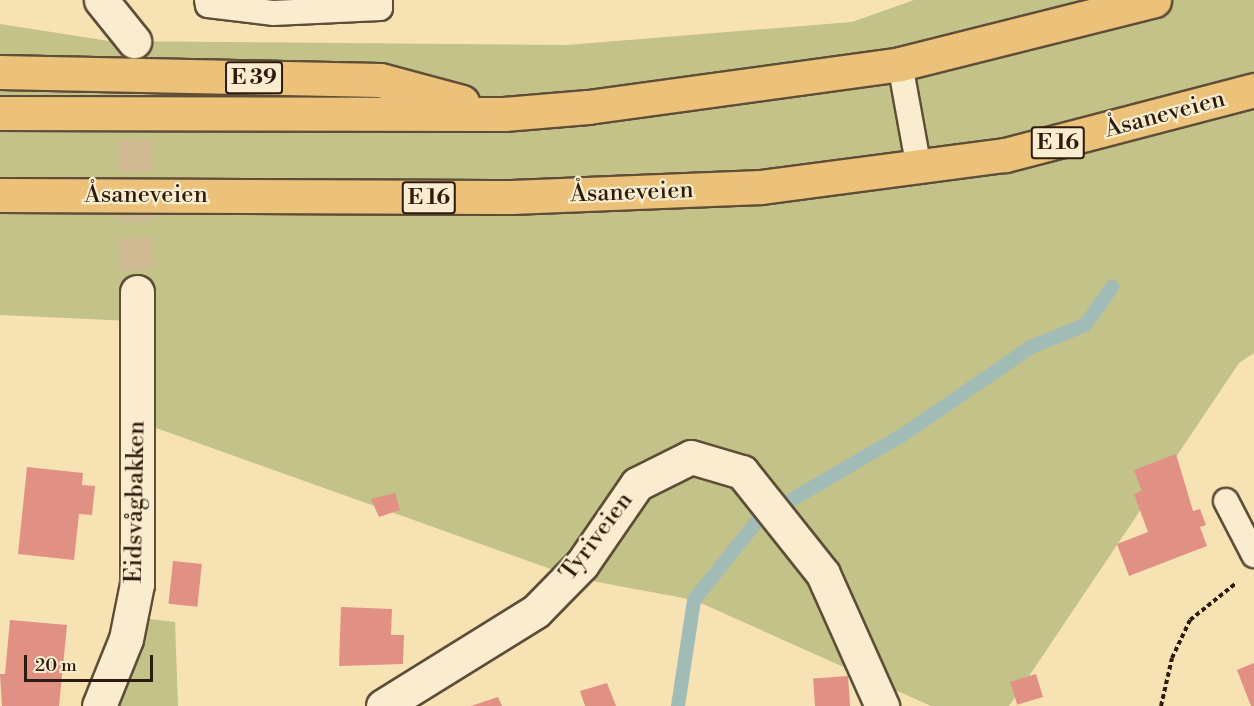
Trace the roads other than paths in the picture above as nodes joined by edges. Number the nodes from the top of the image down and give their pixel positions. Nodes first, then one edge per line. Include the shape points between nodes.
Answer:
1 (101, 0) edge
2 (207, 0) edge
3 (380, 0) edge
4 (1154, 0) edge
5 (134, 41) tunnel mouth
6 (900, 64) junction
7 (0, 72) edge
8 (1254, 90) edge
9 (0, 113) edge
10 (504, 114) junction
11 (919, 169) junction
12 (0, 195) edge
13 (137, 292) tunnel mouth
14 (1226, 501) dead end
15 (1254, 555) edge
16 (99, 706) edge
17 (383, 706) edge
18 (882, 706) edge

1 - 5 street
2 - 3 lane via 208,5 273,13 380,8
4 - 6 highway
6 - 10 highway via 671,99
6 - 11 lane
7 - 10 highway, E 39 via 380,80
8 - 11 highway, Åsaneveien / E 16 via 1017,153
9 - 10 highway
11 - 12 highway, Åsaneveien / E 16 via 761,187 598,196
13 - 16 street, Eidsvågbakken via 137,584 126,639
14 - 15 lane
17 - 18 street, Tyriveien via 536,611 582,564 637,484 691,458 724,463 756,487 790,531 823,574

